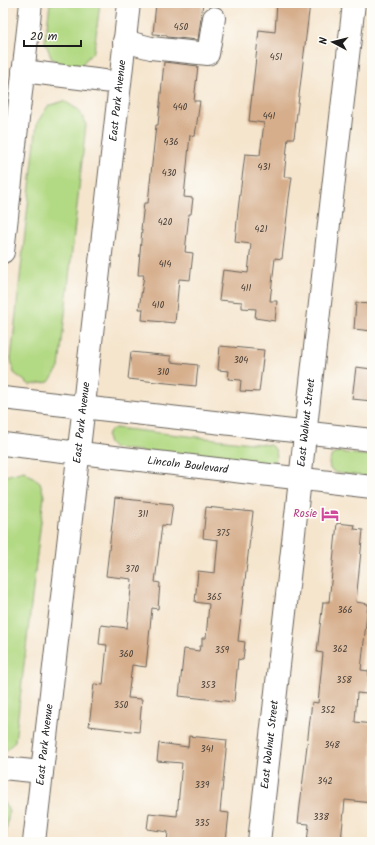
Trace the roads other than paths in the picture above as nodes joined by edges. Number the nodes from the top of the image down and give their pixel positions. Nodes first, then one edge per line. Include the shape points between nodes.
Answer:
1 (31, 3) edge
2 (129, 3) edge
3 (354, 3) edge
4 (214, 18) dead end
5 (124, 41) junction
6 (23, 71) junction
7 (120, 83) junction
8 (3, 252) edge
9 (3, 398) edge
10 (84, 407) junction
11 (306, 432) junction
12 (372, 440) edge
13 (3, 444) edge
14 (79, 453) junction
15 (300, 479) junction
16 (372, 487) edge
17 (3, 768) edge
18 (42, 772) junction
19 (34, 842) edge
20 (260, 842) edge

1 - 6 main road
2 - 5 main road, East Park Avenue
3 - 11 main road, East Walnut Street
4 - 5 main road via 208,54 151,48
5 - 7 main road, East Park Avenue
6 - 7 main road
6 - 8 main road
7 - 10 main road, East Park Avenue
9 - 10 main road
10 - 11 main road
10 - 14 main road, East Park Avenue
11 - 12 main road
11 - 15 main road, East Walnut Street
13 - 14 main road, Lincoln Boulevard
14 - 15 main road, Lincoln Boulevard
14 - 18 main road, East Park Avenue
15 - 16 main road, Lincoln Boulevard
15 - 20 main road, East Walnut Street
17 - 18 main road
18 - 19 main road, East Park Avenue

